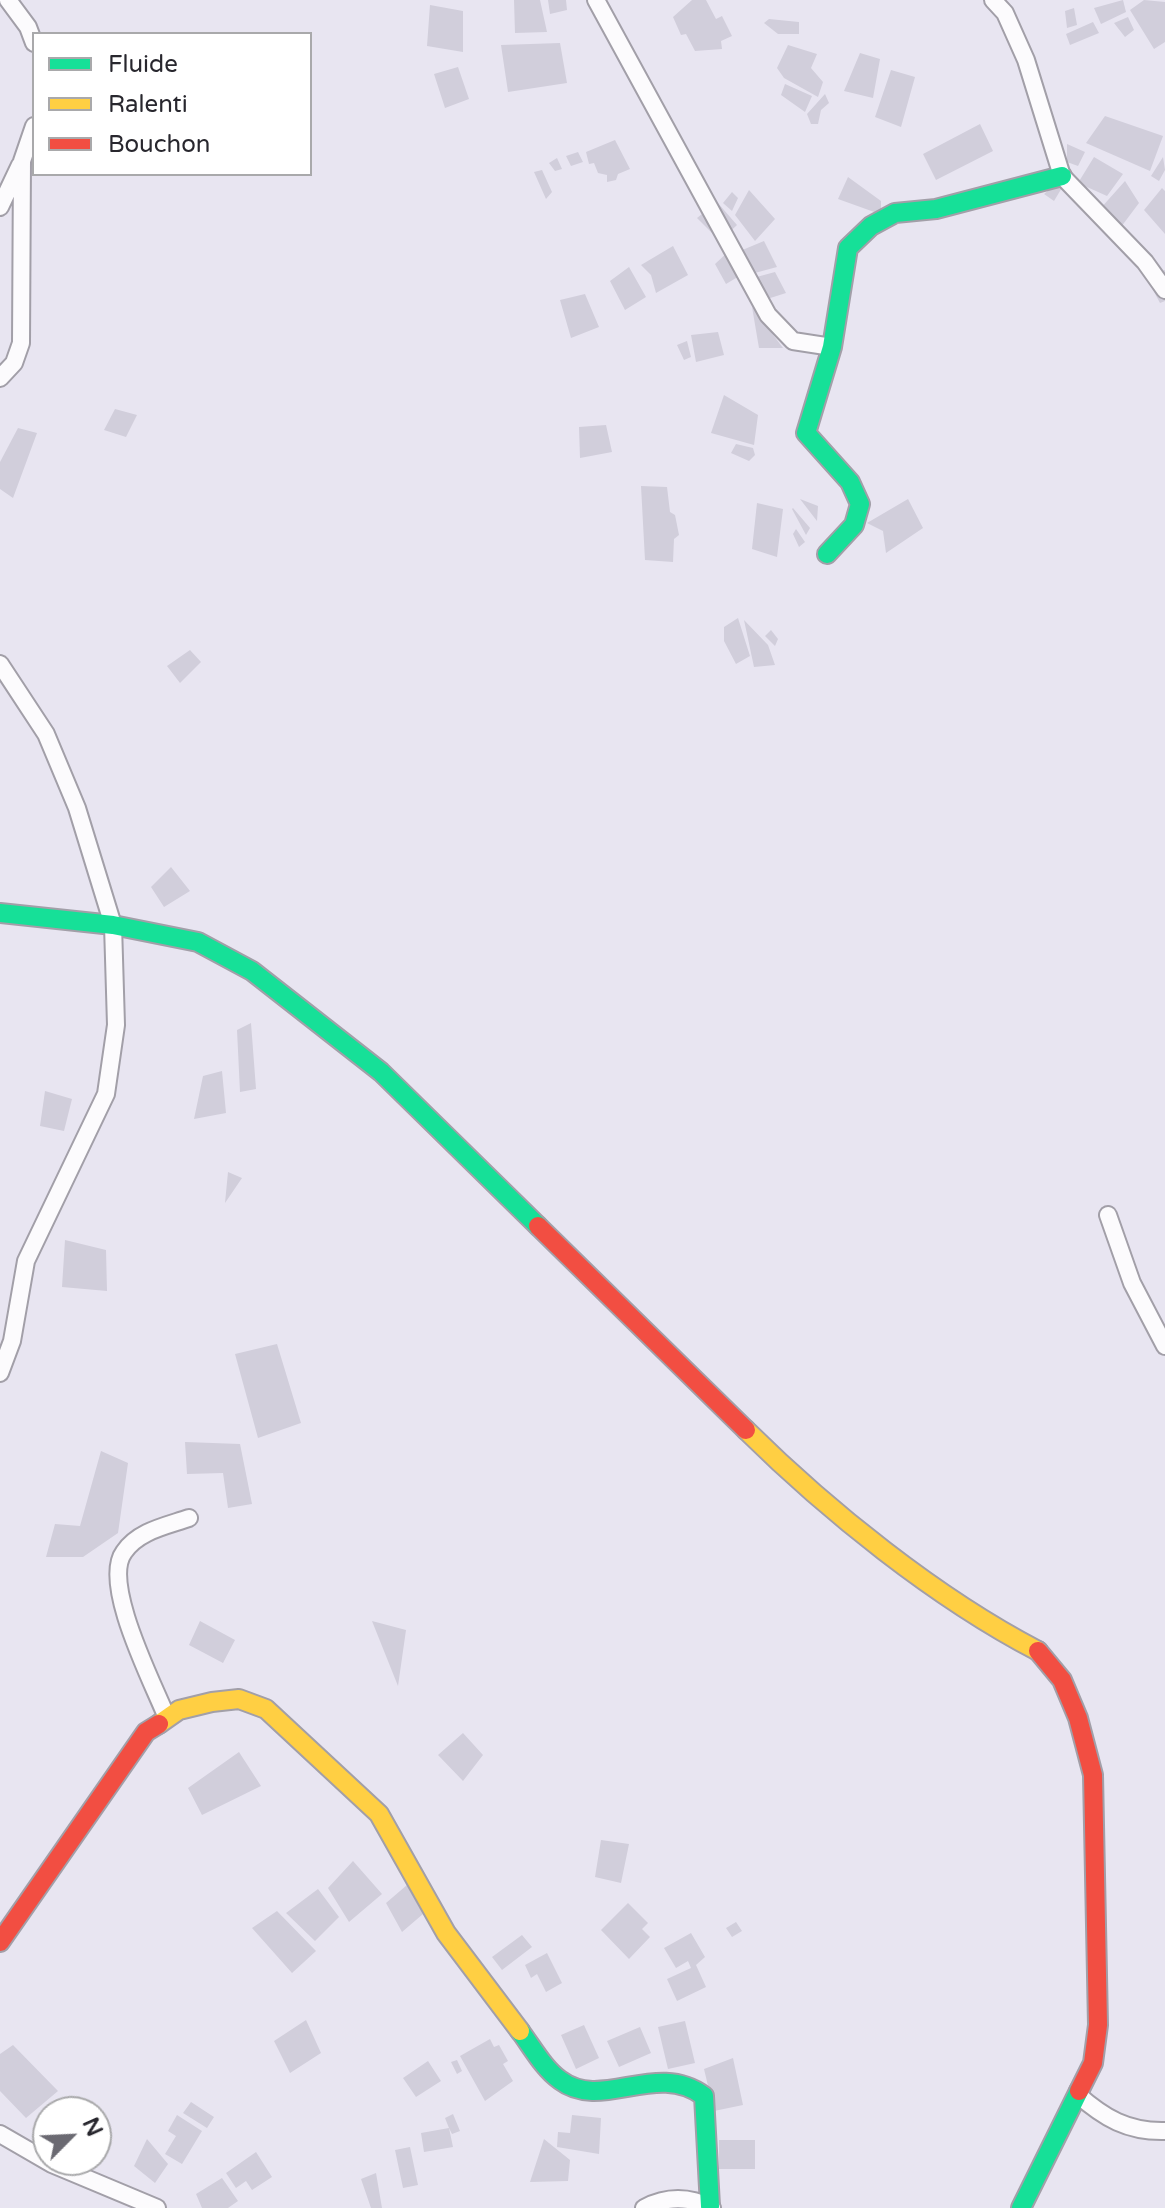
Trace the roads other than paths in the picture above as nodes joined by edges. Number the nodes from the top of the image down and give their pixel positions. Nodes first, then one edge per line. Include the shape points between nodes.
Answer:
1 (8, 0) edge
2 (596, 0) edge
3 (993, 0) edge
4 (32, 38) edge
5 (32, 132) edge
6 (22, 161) junction
7 (1062, 176) junction
8 (0, 207) edge
9 (1165, 290) edge
10 (832, 347) junction
11 (0, 378) edge
12 (827, 554) dead end
13 (0, 664) edge
14 (0, 913) edge
15 (113, 925) junction
16 (1108, 1215) dead end
17 (1165, 1346) edge
18 (0, 1373) edge
19 (189, 1518) dead end
20 (167, 1718) junction
21 (0, 1942) edge
22 (1077, 2094) junction
23 (1165, 2131) edge
24 (0, 2134) edge
25 (711, 2207) edge
26 (157, 2208) edge
27 (644, 2208) edge
28 (1021, 2208) edge

1 - 4 street
2 - 10 street via 768,315 793,341
3 - 7 street via 1022,48
5 - 6 street
6 - 8 street
6 - 11 street via 21,343 14,363
7 - 9 street
7 - 10 street via 936,209 895,213 871,226 848,248
10 - 12 street via 806,433 812,448 860,498 859,516
13 - 15 street via 46,734 77,808
14 - 15 street
15 - 18 street via 116,1025 106,1094 26,1261 12,1341
15 - 22 street via 198,942 252,971 287,998 381,1072 764,1448 982,1622 1042,1653 1067,1692 1093,1775 1098,2025 1093,2063
16 - 17 street via 1132,1283
19 - 20 street via 144,1533 122,1553 116,1574 122,1605
20 - 21 street via 146,1732
20 - 25 street via 201,1704 239,1699 266,1709 379,1814 446,1933 556,2078 582,2089 674,2080 693,2085 704,2096
22 - 23 street via 1105,2118 1141,2131
22 - 28 street
24 - 26 street via 52,2164
25 - 27 street via 684,2198

